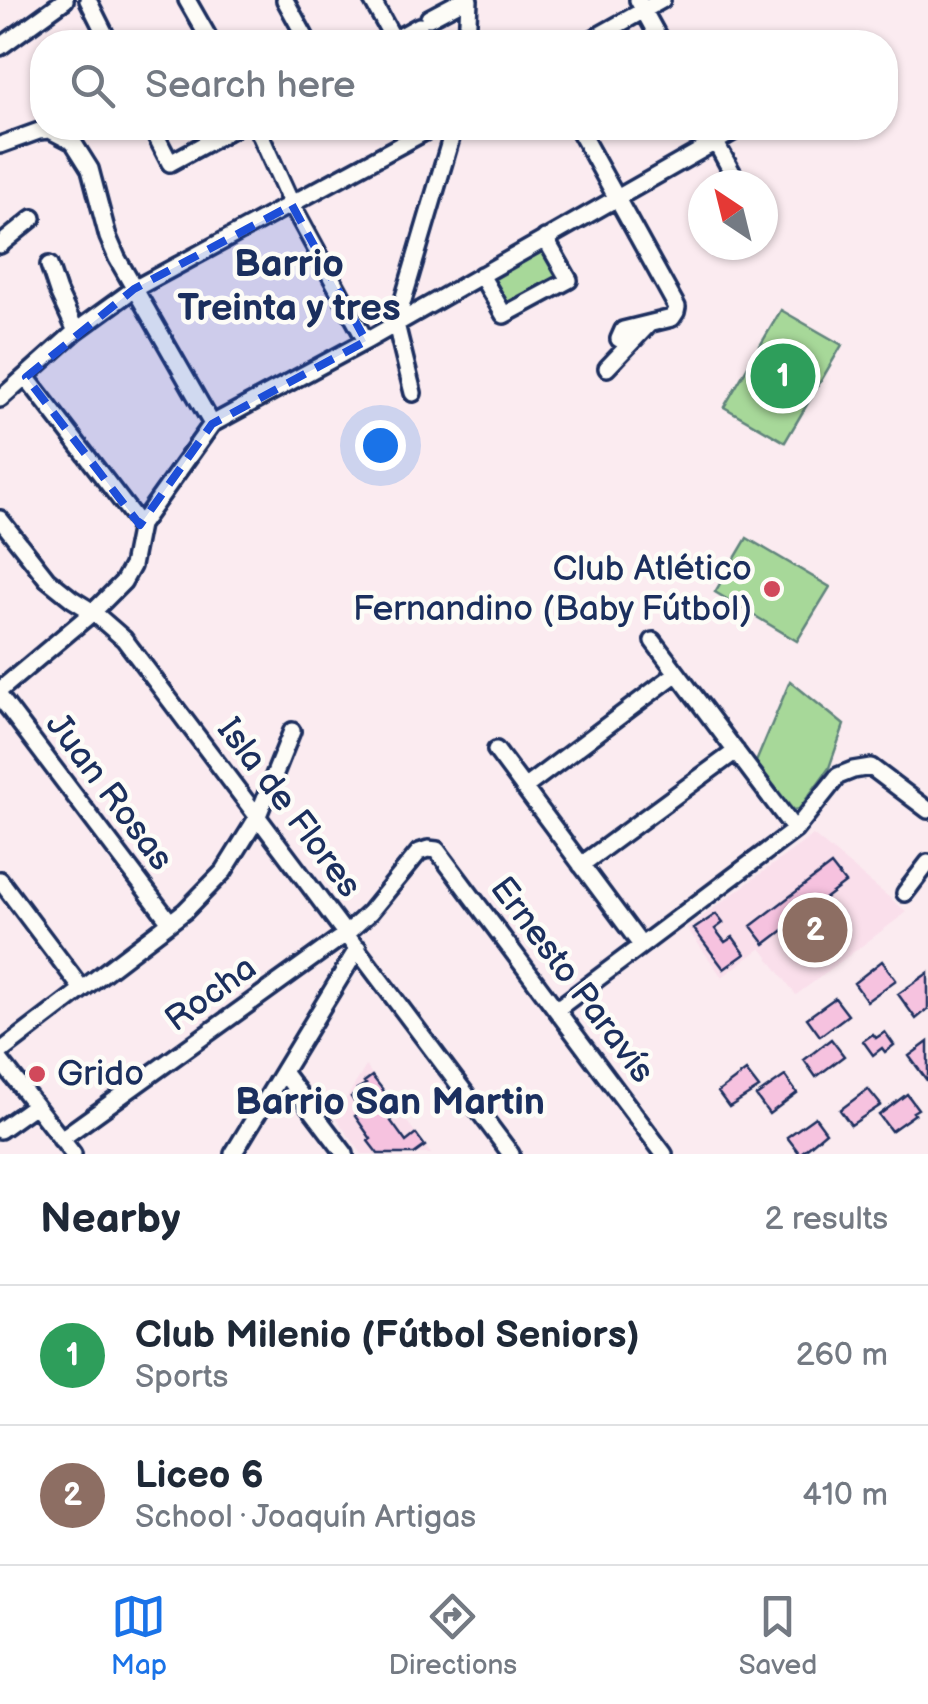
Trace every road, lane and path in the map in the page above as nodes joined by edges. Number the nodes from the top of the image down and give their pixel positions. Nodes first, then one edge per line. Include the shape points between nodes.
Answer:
1 (65, 0) edge
2 (88, 0) edge
3 (187, 0) edge
4 (284, 0) edge
5 (372, 0) edge
6 (466, 0) edge
7 (662, 0) edge
8 (641, 5) edge
9 (104, 30) edge
10 (204, 30) edge
11 (301, 30) edge
12 (387, 30) edge
13 (411, 30) edge
14 (467, 30) edge
15 (605, 30) edge
16 (655, 30) edge
17 (0, 47) edge
18 (30, 134) edge
19 (69, 140) edge
20 (158, 140) edge
21 (213, 140) edge
22 (263, 140) edge
23 (410, 140) edge
24 (450, 140) edge
25 (585, 140) edge
26 (703, 140) edge
27 (715, 140) edge
28 (0, 146) edge
29 (732, 170) edge
30 (616, 197) junction
31 (292, 205) junction
32 (33, 218) dead end
33 (545, 238) junction
34 (0, 244) edge
35 (49, 265) dead end
36 (481, 275) junction
37 (134, 289) junction
38 (396, 324) junction
39 (648, 325) junction
40 (76, 331) junction
41 (618, 338) dead end
42 (366, 341) junction
43 (607, 368) dead end
44 (26, 377) junction
45 (413, 393) dead end
46 (0, 399) edge
47 (212, 424) junction
48 (0, 519) edge
49 (140, 525) junction
50 (94, 612) junction
51 (652, 641) dead end
52 (676, 674) junction
53 (0, 694) edge
54 (292, 731) dead end
55 (496, 750) dead end
56 (736, 751) junction
57 (524, 788) junction
58 (928, 810) edge
59 (257, 818) junction
60 (795, 830) junction
61 (428, 849) joint
62 (928, 863) edge
63 (581, 864) junction
64 (0, 880) edge
65 (905, 893) dead end
66 (170, 922) junction
67 (347, 933) junction
68 (640, 946) junction
69 (358, 948) junction
70 (82, 989) junction
71 (556, 1008) junction
72 (0, 1052) edge
73 (0, 1060) edge
74 (283, 1072) junction
75 (35, 1105) junction
76 (0, 1130) edge
77 (61, 1139) junction
78 (73, 1154) edge
79 (233, 1154) edge
80 (345, 1154) edge
81 (511, 1154) edge
82 (664, 1154) edge

1 - 17 street
2 - 9 street
3 - 10 street
4 - 11 street
5 - 12 street
6 - 13 street
6 - 14 street
7 - 8 street
8 - 15 street
8 - 16 street
18 - 28 street
19 - 37 street via 90,169 108,237
20 - 21 street via 170,164
22 - 31 street
23 - 31 street
24 - 38 street
25 - 30 street
26 - 30 street
27 - 29 street
30 - 33 street
30 - 39 street via 676,307 672,318
31 - 37 street
31 - 42 street
32 - 34 street
33 - 36 street
33 - 36 street via 569,280 504,315
35 - 40 street
36 - 38 street
37 - 40 street
37 - 47 street
38 - 42 street
38 - 45 street
39 - 41 street via 623,330
39 - 43 street
40 - 44 street
42 - 47 street
44 - 46 street
44 - 49 street
47 - 49 street
48 - 50 street, Isla de Flores via 47,579
49 - 50 street via 132,566
50 - 53 street
50 - 59 street, Isla de Flores via 124,638
51 - 52 street
52 - 56 street
52 - 57 street
53 - 66 street, Juan Rosas
54 - 59 street
55 - 57 street
56 - 60 street
56 - 63 street
57 - 63 street
58 - 60 street via 871,767 838,776
59 - 66 street via 224,870
59 - 67 street, Isla de Flores
60 - 68 street
61 - 67 street, Rocha via 415,855
61 - 71 street, Ernesto Paravís via 437,850
62 - 65 street
63 - 68 street
64 - 70 street
66 - 70 street
67 - 69 street, Isla de Flores
67 - 77 street, Rocha
68 - 71 street
69 - 74 street
69 - 81 street, Isla de Flores
70 - 72 street
71 - 82 street, Ernesto Paravís
73 - 75 street
74 - 79 street
74 - 80 street
75 - 76 street
75 - 77 street
77 - 78 street

